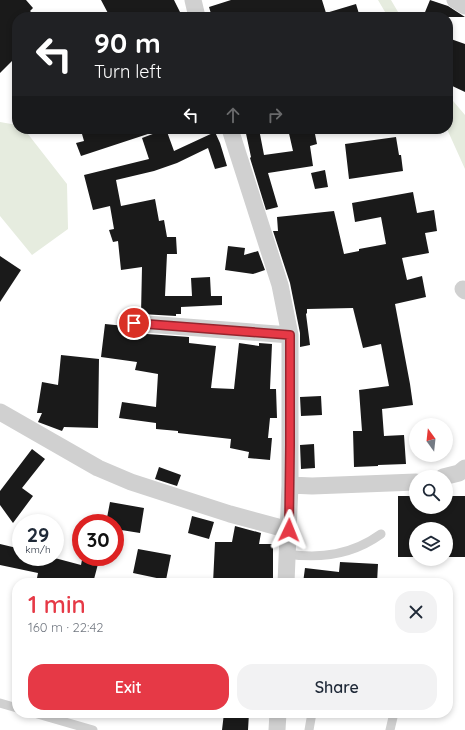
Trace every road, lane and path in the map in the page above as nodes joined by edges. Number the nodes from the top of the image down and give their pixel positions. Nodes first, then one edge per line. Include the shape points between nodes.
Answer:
1 (192, 0) edge
2 (455, 0) edge
3 (465, 6) edge
4 (196, 12) edge
5 (232, 134) edge
6 (134, 323) dead end
7 (290, 335) junction
8 (0, 412) edge
9 (465, 468) edge
10 (453, 474) edge
11 (409, 482) edge
12 (290, 485) junction
13 (289, 530) junction
14 (381, 534) dead end
15 (287, 554) junction
16 (286, 578) edge
17 (0, 703) edge
18 (12, 707) edge
19 (51, 718) edge
20 (278, 718) edge
21 (311, 718) edge
22 (393, 718) edge
23 (93, 730) edge
24 (277, 730) edge
25 (309, 730) edge
26 (390, 730) edge

1 - 4 street
2 - 3 street
5 - 7 street via 280,285
6 - 7 street
7 - 12 street
8 - 13 street via 98,468 131,482
9 - 10 street
11 - 12 street
12 - 13 street
13 - 15 street
14 - 15 lane via 365,545 348,551 306,557
15 - 16 street
17 - 18 lane
19 - 23 lane
20 - 24 street
21 - 25 lane
22 - 26 lane

